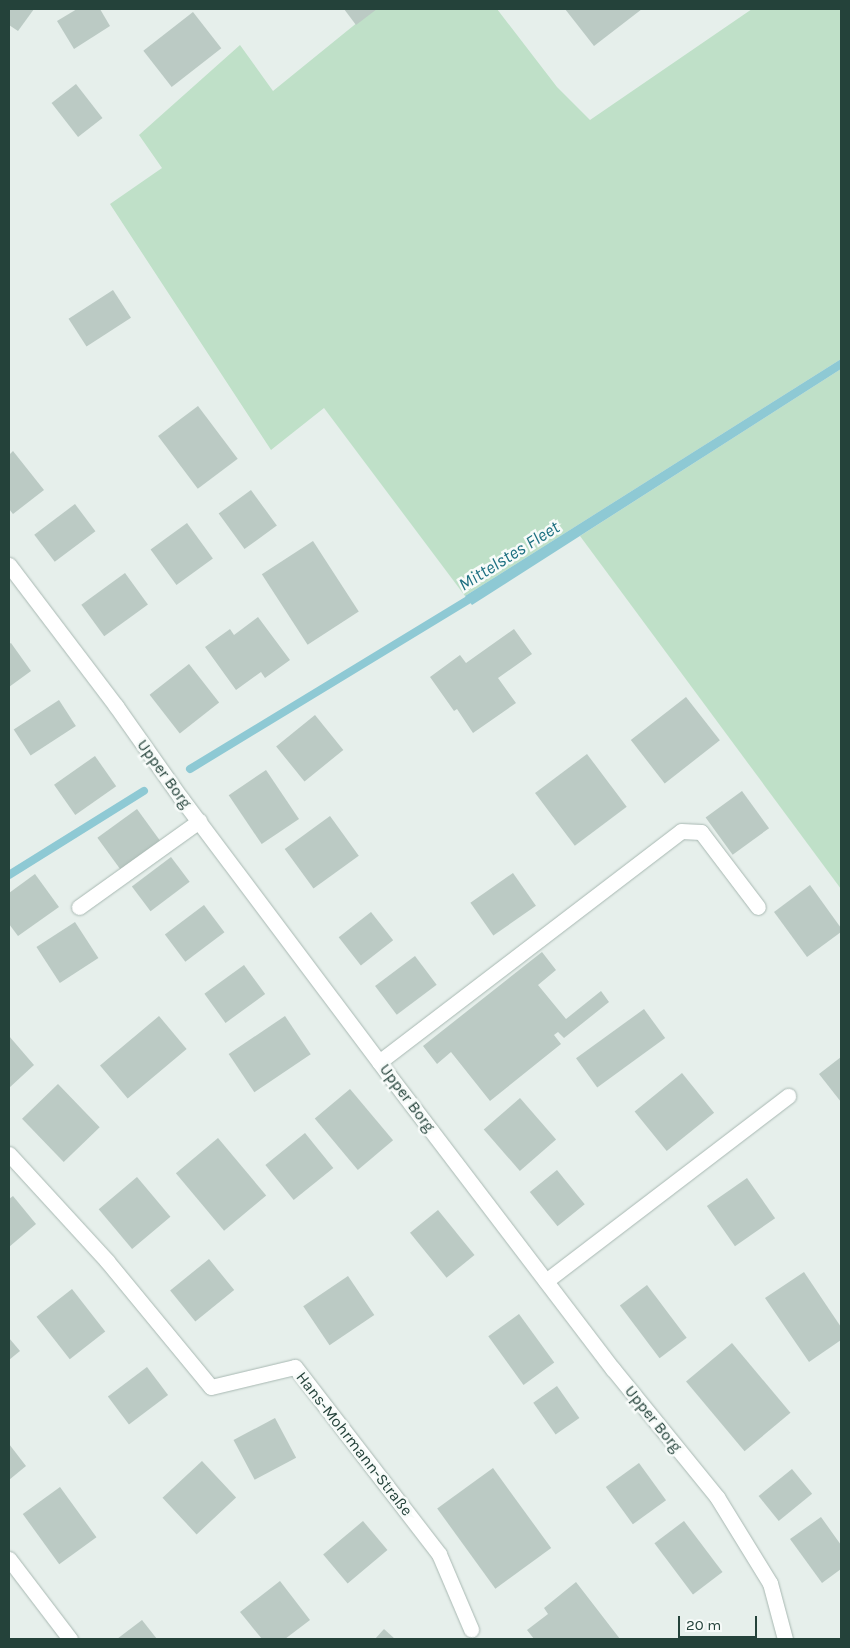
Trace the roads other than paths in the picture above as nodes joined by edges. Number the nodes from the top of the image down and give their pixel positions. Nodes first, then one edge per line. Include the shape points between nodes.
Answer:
1 (9, 565) edge
2 (199, 822) junction
3 (79, 907) dead end
4 (758, 908) dead end
5 (379, 1062) junction
6 (788, 1096) dead end
7 (9, 1154) edge
8 (546, 1281) junction
9 (9, 1559) edge
10 (471, 1629) dead end
11 (70, 1639) edge
12 (785, 1639) edge

1 - 2 street, Upper Borg
2 - 3 street
2 - 5 street, Upper Borg
4 - 5 street via 701,832 681,831
5 - 8 street, Upper Borg
6 - 8 street
7 - 10 street, Hans-Mohrmann-Straße via 108,1261 211,1386 295,1367 439,1554
8 - 12 street, Upper Borg via 717,1497 770,1583
9 - 11 street

